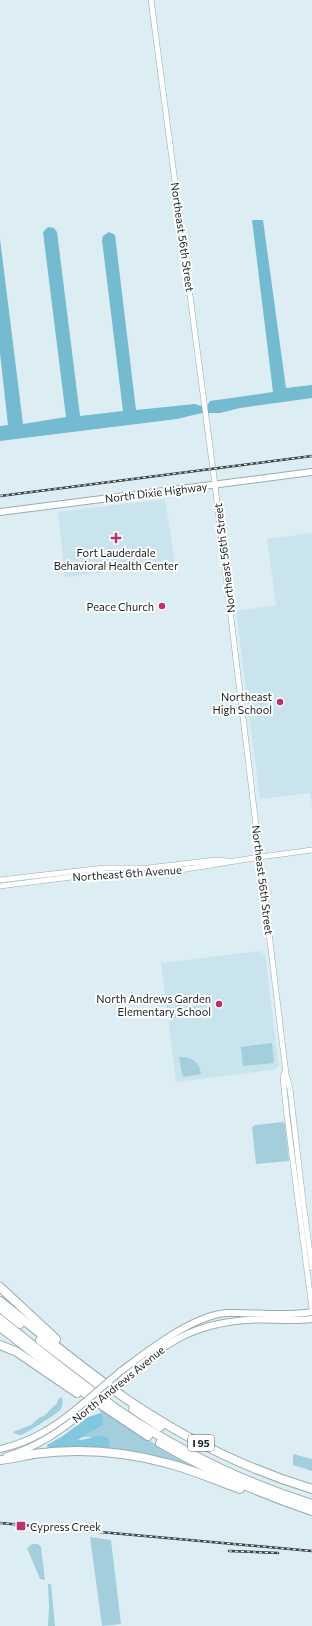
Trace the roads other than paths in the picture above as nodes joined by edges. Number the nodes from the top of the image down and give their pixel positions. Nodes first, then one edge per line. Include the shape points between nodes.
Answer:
1 (152, 0) edge
2 (312, 472) edge
3 (215, 485) junction
4 (0, 512) edge
5 (312, 850) edge
6 (260, 857) junction
7 (230, 862) junction
8 (0, 880) edge
9 (0, 886) edge
10 (286, 1070) junction
11 (312, 1268) edge
12 (0, 1287) edge
13 (0, 1301) edge
14 (0, 1308) edge
15 (312, 1309) edge
16 (312, 1312) edge
17 (0, 1319) edge
18 (312, 1319) edge
19 (0, 1327) edge
20 (0, 1345) edge
21 (109, 1386) junction
22 (136, 1428) junction
23 (0, 1449) edge
24 (0, 1459) edge
25 (312, 1489) edge
26 (312, 1495) edge
27 (274, 1497) junction
28 (312, 1504) edge
29 (312, 1510) edge

1 - 3 street, Northeast 56th Street
2 - 3 main road, North Dixie Highway
3 - 4 main road, North Dixie Highway
3 - 6 street, Northeast 56th Street
5 - 6 street, Northeast 6th Avenue
6 - 7 street, Northeast 6th Avenue
6 - 10 street, Northeast 56th Street
7 - 8 street, Northeast 6th Avenue via 216,860 148,868 104,868
7 - 9 street, Northeast 6th Avenue via 174,871 103,874
10 - 11 street, Northeast 56th Street
10 - 15 street, Northeast 56th Street via 283,1078 287,1116
12 - 21 highway
13 - 21 highway, I 95
14 - 26 highway via 95,1383 181,1439 230,1463
16 - 23 main road, North Andrews Avenue, bridge via 295,1315 225,1313 182,1329 121,1371 65,1419 23,1443
17 - 28 highway via 96,1394 156,1434 231,1473
18 - 24 main road, North Andrews Avenue, bridge via 249,1319 215,1323 184,1334 158,1350 62,1430 43,1442
19 - 22 highway, I 95 via 91,1398
20 - 22 highway via 20,1354 108,1415
21 - 25 highway, I 95 via 159,1419 207,1446 263,1472
22 - 27 highway, I 95 via 210,1470
24 - 27 highway via 59,1452 126,1455 166,1463 251,1493
27 - 29 highway, I 95

